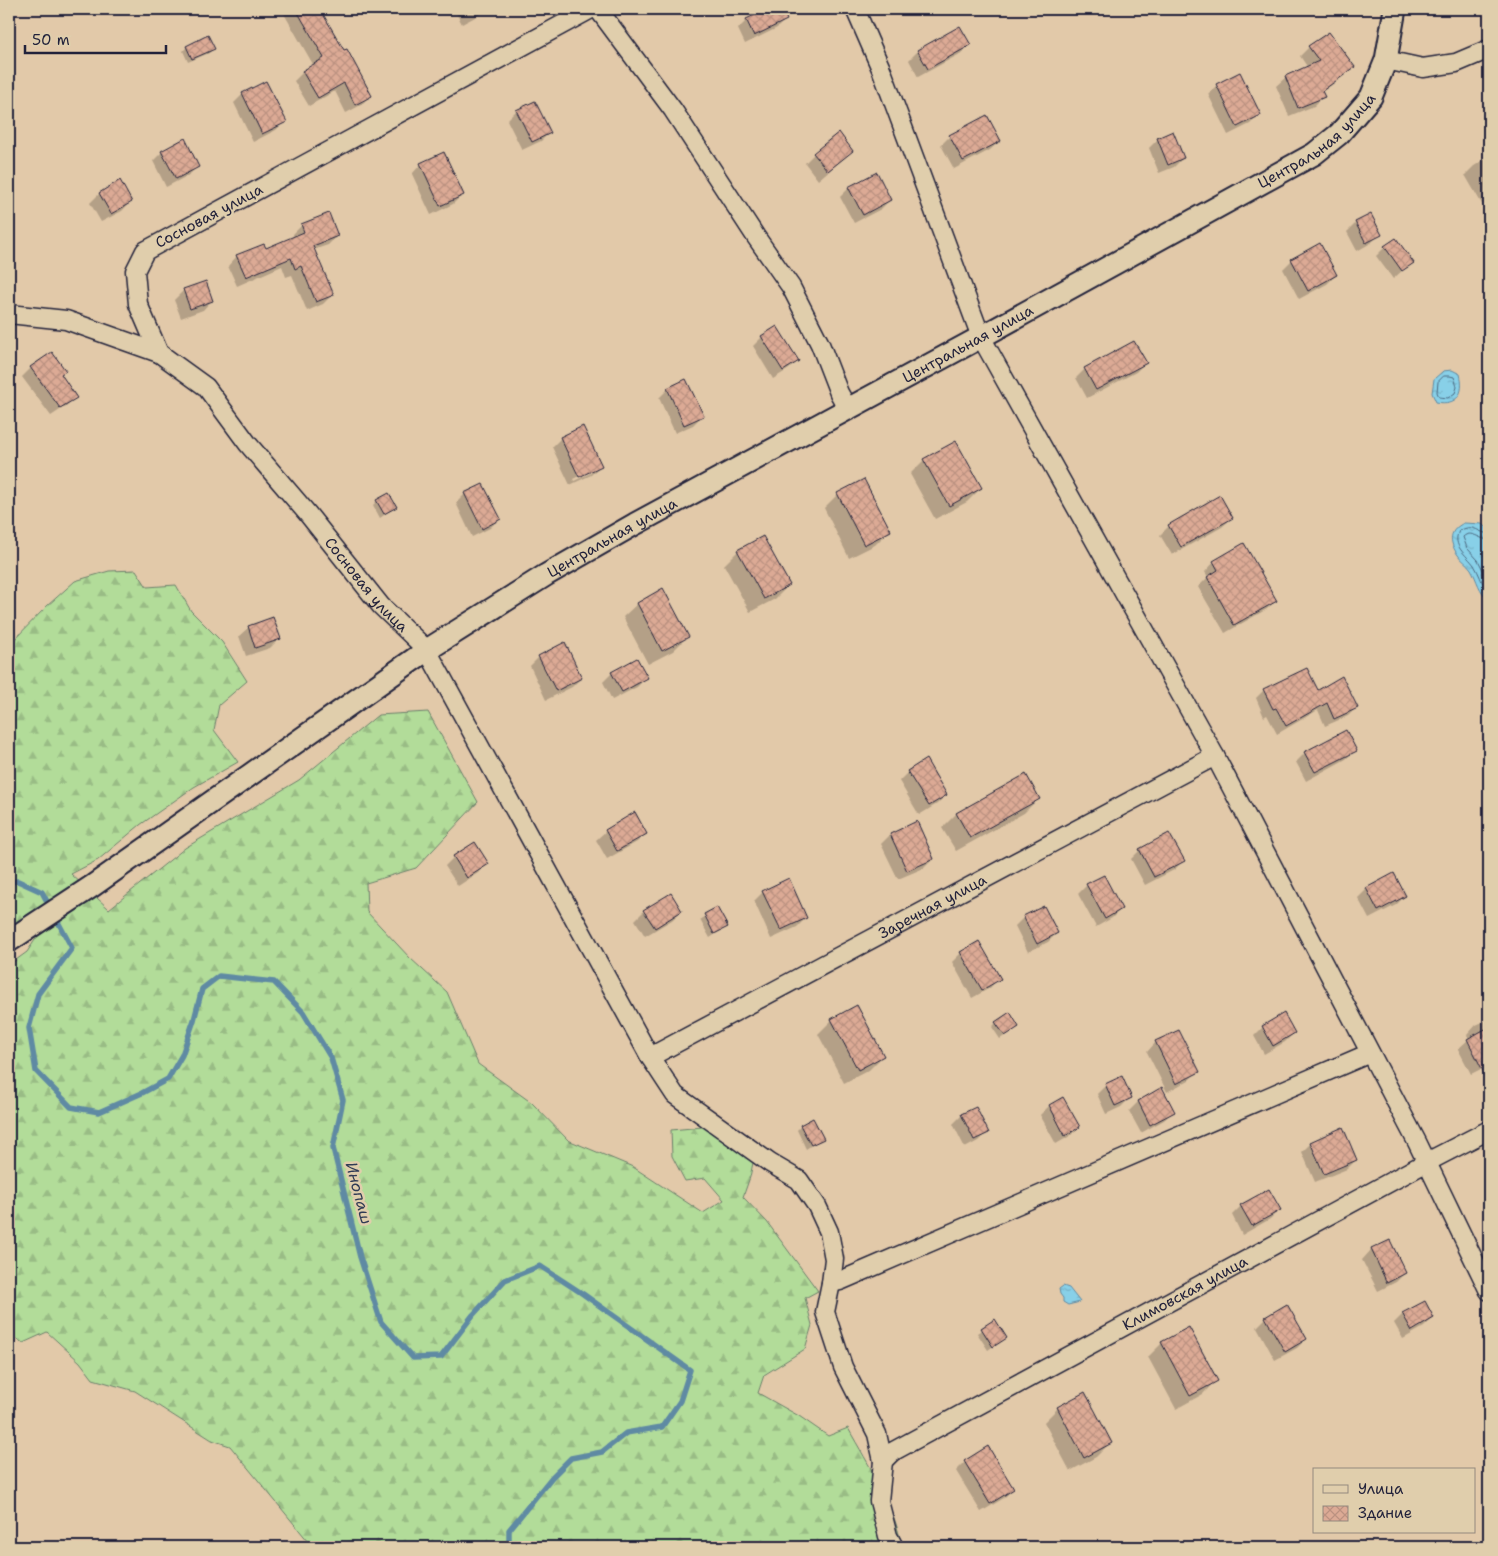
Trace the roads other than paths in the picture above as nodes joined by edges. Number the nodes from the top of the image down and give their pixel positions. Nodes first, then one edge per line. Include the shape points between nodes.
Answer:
1 (591, 9) edge
2 (598, 9) edge
3 (855, 9) edge
4 (1395, 9) edge
5 (1489, 49) edge
6 (1386, 60) junction
7 (9, 314) edge
8 (980, 337) junction
9 (159, 353) junction
10 (848, 409) junction
11 (427, 650) junction
12 (1215, 756) junction
13 (16, 936) edge
14 (1370, 1053) junction
15 (650, 1057) junction
16 (1489, 1130) edge
17 (1427, 1162) junction
18 (831, 1283) junction
19 (1489, 1291) edge
20 (883, 1461) junction
21 (894, 1547) edge

1 - 9 street, Сосновая улица via 145,251 135,271 138,304
2 - 10 street via 673,110 791,287
3 - 8 street via 882,71
4 - 6 street, Центральная улица
5 - 6 street via 1456,63 1423,68
6 - 8 street, Центральная улица via 1370,97 1339,134 1314,154
7 - 9 street via 66,320
8 - 10 street, Центральная улица
8 - 12 street
9 - 11 street, Сосновая улица via 206,387 248,444 381,606
10 - 11 street, Центральная улица via 594,547
11 - 13 street, Центральная улица
11 - 15 street, Сосновая улица
12 - 14 street
12 - 15 street, Заречная улица
14 - 17 street
14 - 18 street
15 - 18 street, Сосновая улица via 675,1095 799,1180 817,1206 829,1232 834,1259
16 - 17 street, Климовская улица
17 - 19 street
17 - 20 street, Климовская улица via 892,1452
18 - 20 street, Сосновая улица via 825,1312 843,1366 877,1434
20 - 21 street, Сосновая улица via 879,1501

